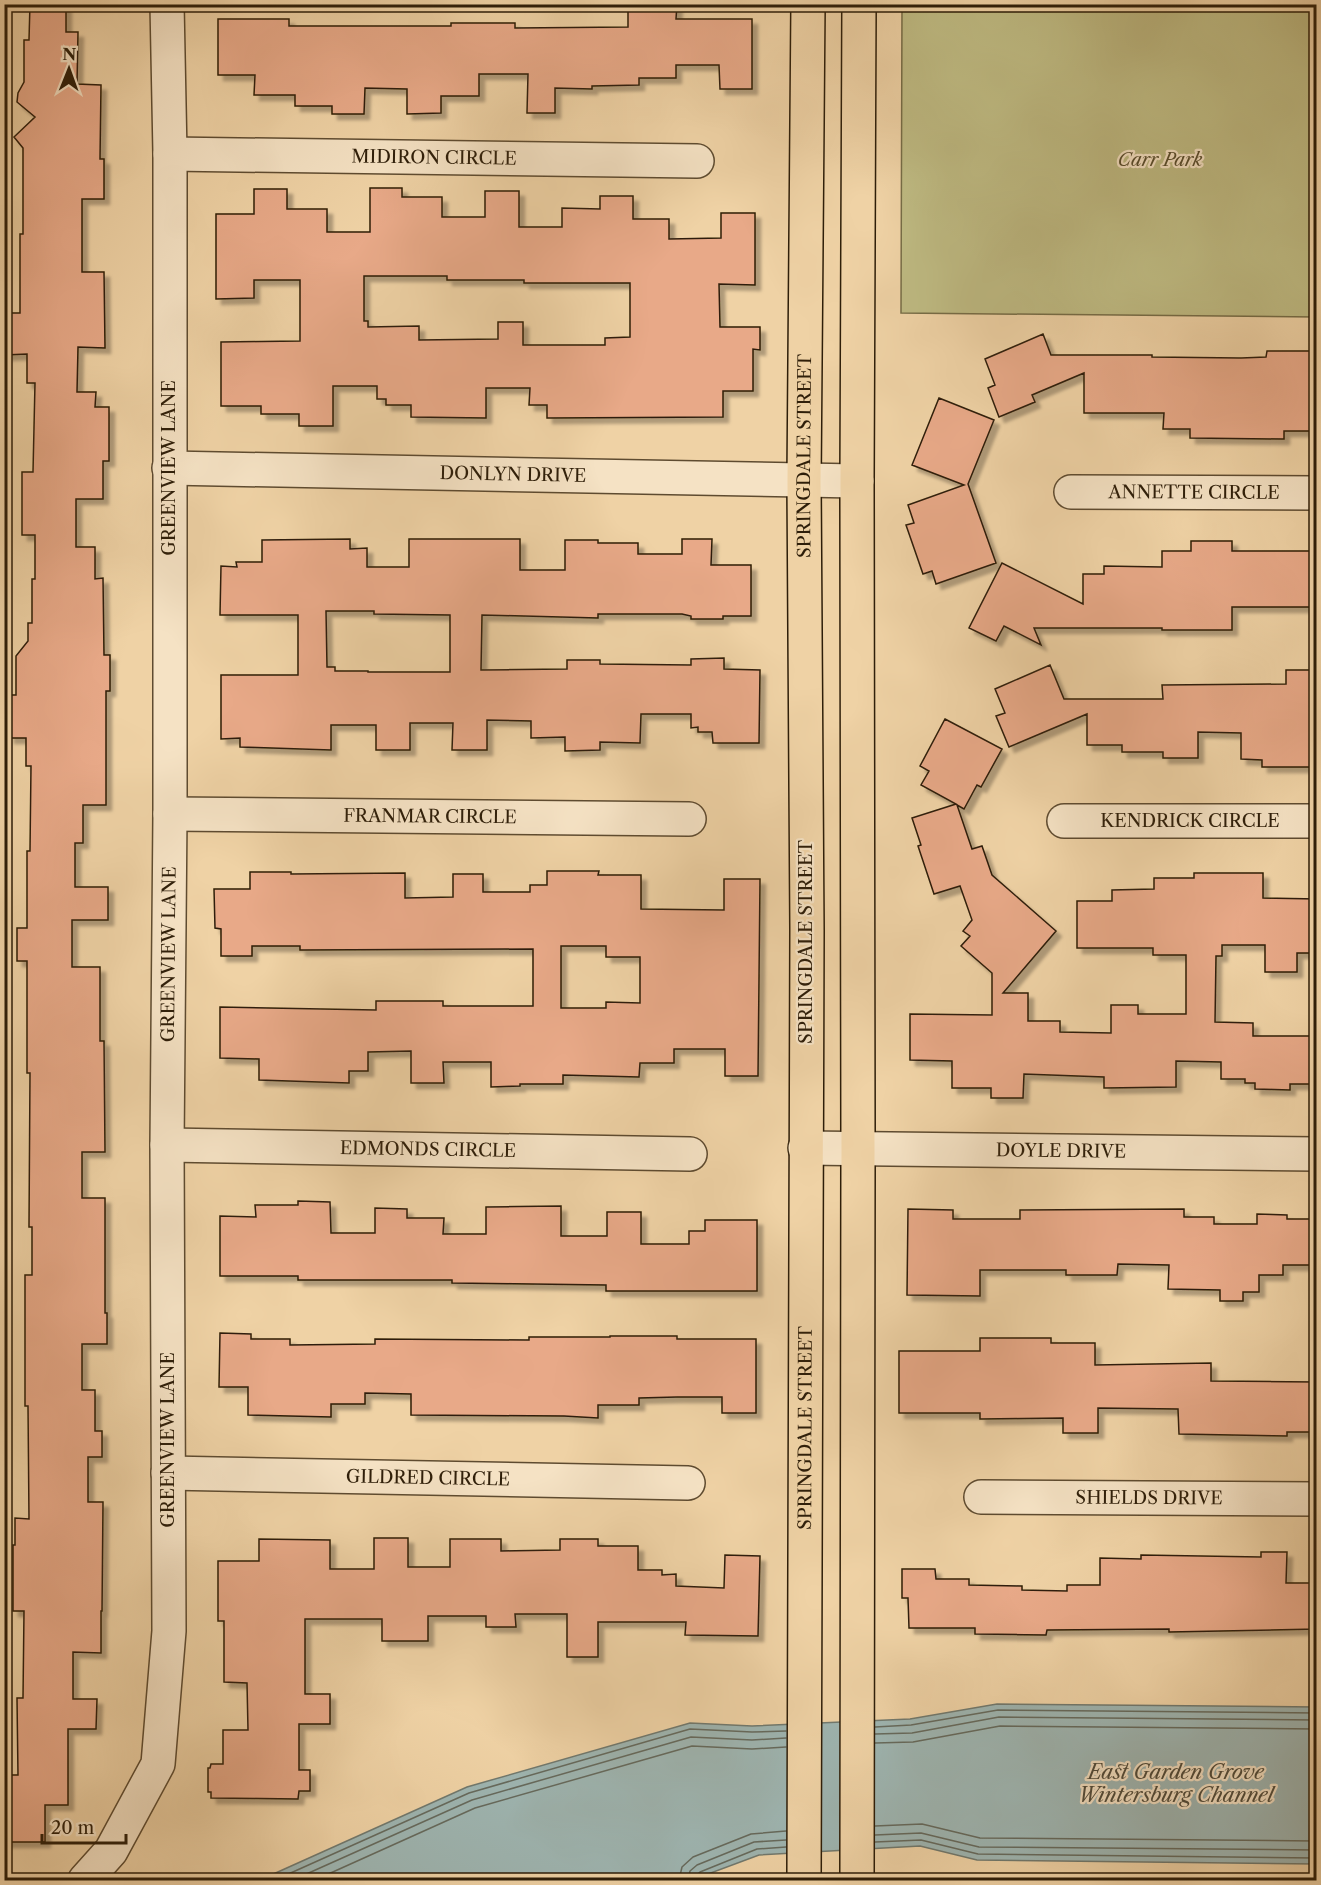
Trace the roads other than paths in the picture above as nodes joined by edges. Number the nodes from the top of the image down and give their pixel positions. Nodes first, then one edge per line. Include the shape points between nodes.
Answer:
1 (167, 4) edge
2 (808, 4) edge
3 (859, 4) edge
4 (170, 154) junction
5 (698, 161) dead end
6 (169, 468) junction
7 (804, 481) junction
8 (857, 481) junction
9 (1071, 492) dead end
10 (1317, 493) edge
11 (170, 814) junction
12 (689, 819) dead end
13 (1064, 821) dead end
14 (1317, 821) edge
15 (167, 1145) junction
16 (805, 1148) junction
17 (858, 1149) junction
18 (690, 1154) dead end
19 (1317, 1154) edge
20 (168, 1473) junction
21 (688, 1483) dead end
22 (981, 1497) dead end
23 (1317, 1499) edge
24 (85, 1881) edge
25 (804, 1881) edge
26 (857, 1881) edge

1 - 4 street, GREENVIEW LANE
2 - 7 main road, SPRINGDALE STREET
3 - 8 main road
4 - 5 street, MIDIRON CIRCLE
4 - 6 street, GREENVIEW LANE
6 - 7 street, DONLYN DRIVE
6 - 11 street, GREENVIEW LANE
7 - 8 street, DONLYN DRIVE
7 - 16 main road, SPRINGDALE STREET
8 - 17 main road
9 - 10 street, ANNETTE CIRCLE
11 - 12 street, FRANMAR CIRCLE
11 - 15 street, GREENVIEW LANE
13 - 14 street, KENDRICK CIRCLE
15 - 18 street, EDMONDS CIRCLE
15 - 20 street, GREENVIEW LANE
16 - 17 street, DOYLE DRIVE
16 - 25 main road, SPRINGDALE STREET
17 - 19 street, DOYLE DRIVE
17 - 26 main road
20 - 21 street, GILDRED CIRCLE
20 - 24 street, GREENVIEW LANE via 169,1631 158,1764 111,1851
22 - 23 street, SHIELDS DRIVE

